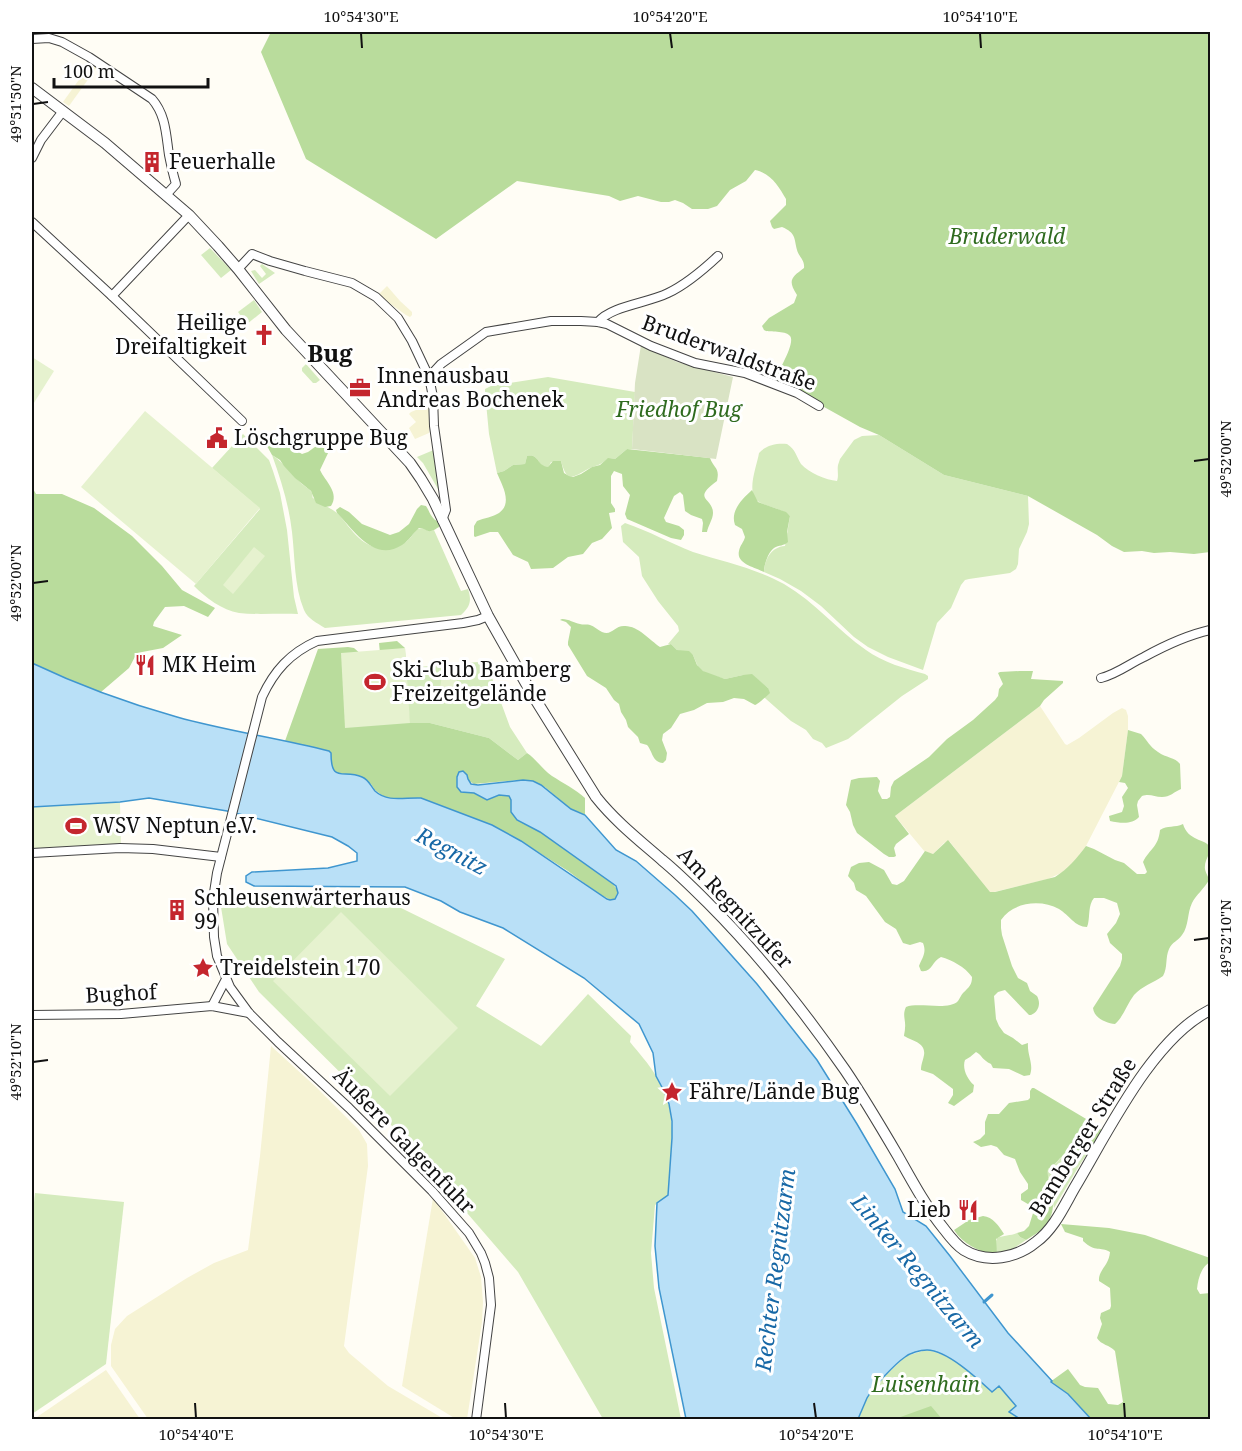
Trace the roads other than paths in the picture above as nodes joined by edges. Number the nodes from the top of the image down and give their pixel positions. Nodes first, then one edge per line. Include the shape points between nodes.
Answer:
1 (32, 39) edge
2 (32, 88) edge
3 (63, 111) junction
4 (32, 158) edge
5 (166, 195) junction
6 (189, 215) junction
7 (32, 222) edge
8 (718, 256) dead end
9 (237, 268) junction
10 (112, 296) junction
11 (598, 322) junction
12 (429, 377) junction
13 (819, 406) dead end
14 (242, 421) dead end
15 (442, 520) junction
16 (488, 616) junction
17 (1210, 630) edge
18 (1101, 678) dead end
19 (32, 853) edge
20 (220, 857) junction
21 (226, 979) junction
22 (213, 1006) junction
23 (1210, 1010) edge
24 (249, 1013) junction
25 (32, 1015) edge
26 (976, 1255) joint
27 (476, 1419) edge

1 - 5 street via 62,42 152,99 162,115 176,184
2 - 3 street, Am Regnitzufer
3 - 4 street
3 - 5 street, Am Regnitzufer
5 - 6 street, Am Regnitzufer
6 - 9 street, Am Regnitzufer
6 - 10 street
7 - 10 street
8 - 11 street via 668,293 610,312
9 - 12 street via 252,254 352,283 376,297 398,318
9 - 15 street, Am Regnitzufer via 286,330 410,463
10 - 14 street
11 - 12 street, Bruderwaldstraße via 551,321 486,332
11 - 13 street, Bruderwaldstraße via 695,363 745,373
12 - 15 street via 446,510
15 - 16 street, Am Regnitzufer
16 - 20 street, Äußere Galgenfuhr via 463,623 317,641 296,652 275,673 262,697
16 - 26 street, Am Regnitzufer via 596,797 746,942 845,1071 930,1210 955,1242
17 - 18 street
19 - 20 street via 120,848
20 - 21 street, Äußere Galgenfuhr via 213,899 214,937
21 - 22 street
21 - 24 street, Äußere Galgenfuhr
22 - 24 street, Bughof
22 - 25 street, Bughof via 121,1014
23 - 26 street, Bamberger Straße via 1185,1027 1155,1058 1044,1235 1012,1255
24 - 27 street, Äußere Galgenfuhr via 432,1191 481,1253 489,1278 491,1305

